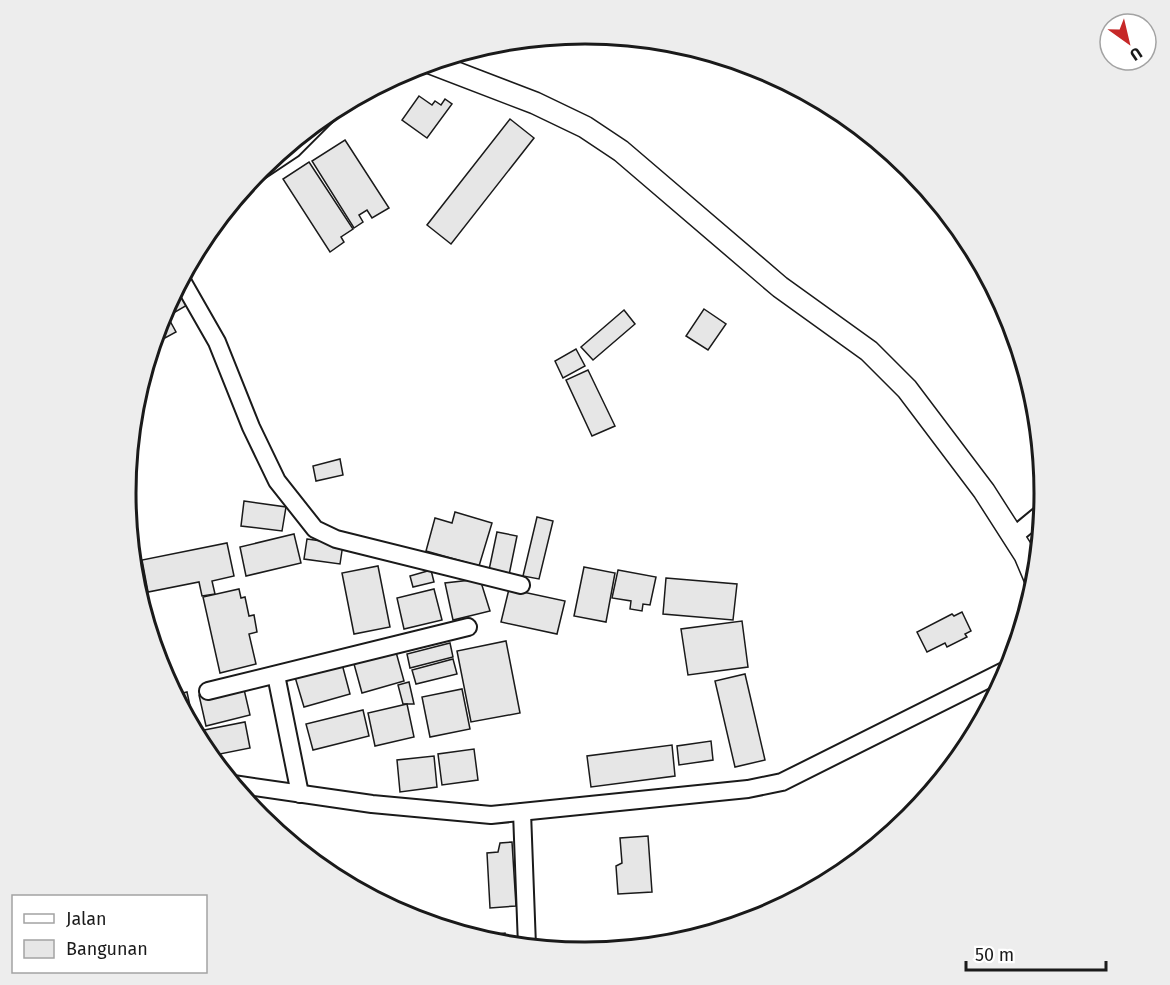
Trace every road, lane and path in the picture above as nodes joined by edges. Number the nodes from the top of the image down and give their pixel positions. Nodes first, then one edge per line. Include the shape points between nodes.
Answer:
1 (441, 67) edge
2 (186, 287) edge
3 (1033, 520) edge
4 (1014, 536) junction
5 (1028, 564) edge
6 (522, 585) dead end
7 (468, 627) dead end
8 (276, 675) junction
9 (995, 676) edge
10 (208, 691) dead end
11 (244, 786) edge
12 (300, 794) junction
13 (522, 812) junction
14 (527, 938) edge

1 - 4 street via 560,113 621,151 780,287 869,351 892,371 919,404
2 - 6 street via 217,342 272,473 315,529 336,539
3 - 4 street
4 - 5 street
7 - 8 street
8 - 10 street
8 - 12 street
9 - 13 street via 782,782 748,789
11 - 12 street
12 - 13 street via 464,814
13 - 14 street

